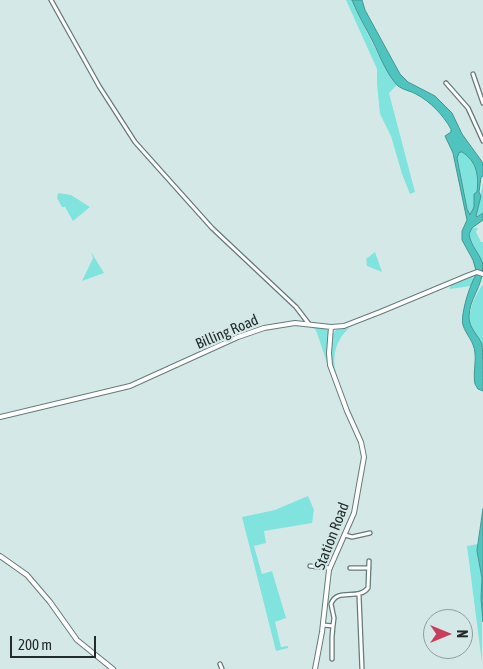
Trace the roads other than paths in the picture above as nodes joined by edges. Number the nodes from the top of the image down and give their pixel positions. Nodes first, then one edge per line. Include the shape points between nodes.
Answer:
1 (51, 0) edge
2 (474, 74) dead end
3 (446, 82) dead end
4 (483, 103) edge
5 (483, 141) edge
6 (483, 274) edge
7 (310, 324) junction
8 (332, 327) junction
9 (0, 417) edge
10 (370, 533) dead end
11 (345, 535) junction
12 (0, 556) edge
13 (369, 561) dead end
14 (310, 566) dead end
15 (330, 568) junction
16 (350, 568) dead end
17 (369, 568) junction
18 (359, 595) junction
19 (322, 625) junction
20 (334, 626) junction
21 (332, 659) dead end
22 (220, 664) dead end
23 (113, 669) edge
24 (222, 669) edge
25 (315, 669) edge
26 (362, 669) edge

1 - 7 street via 129,134 212,228
2 - 4 street
3 - 5 street via 468,108
6 - 8 street, Billing Road via 477,272 357,322
7 - 8 street, Billing Road
7 - 9 street, Billing Road via 264,328 130,386
8 - 11 street, Station Road via 330,365 364,452 357,502
10 - 11 street via 352,537
11 - 15 street, Station Road
12 - 23 street via 27,575 77,640
13 - 17 street
14 - 15 street
15 - 19 street, Station Road
16 - 17 street
17 - 18 street via 368,588
18 - 20 street via 341,594 334,598 331,604
18 - 26 street via 358,648
19 - 20 street
19 - 25 street, Station Road
20 - 21 street
22 - 24 street

